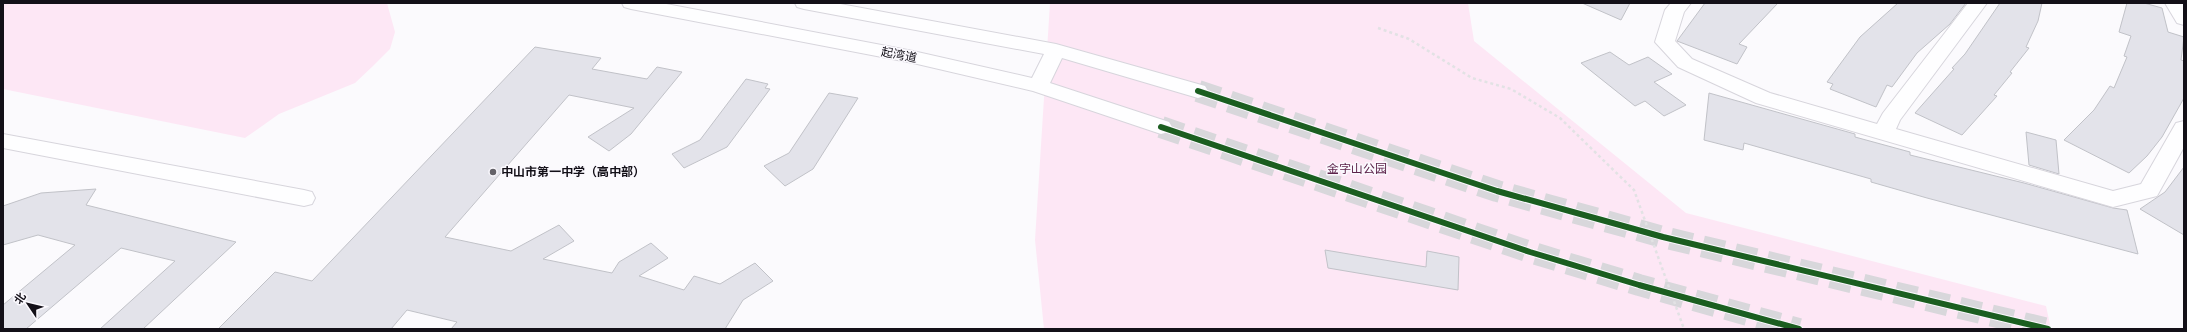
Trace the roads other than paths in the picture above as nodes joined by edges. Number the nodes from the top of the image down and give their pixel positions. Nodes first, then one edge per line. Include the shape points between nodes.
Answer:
1 (631, 3) edge
2 (804, 3) edge
3 (1682, 3) edge
4 (1978, 3) edge
5 (2174, 3) edge
6 (2184, 19) edge
7 (1056, 50) junction
8 (1038, 86) junction
9 (1198, 91) tunnel mouth
10 (1161, 127) tunnel mouth
11 (2184, 128) edge
12 (1884, 132) junction
13 (3, 142) edge
14 (304, 198) dead end

1 - 8 street, 起湾道 via 913,57
2 - 7 street
3 - 12 street via 1675,10 1665,42 1685,63 1763,98
4 - 12 street via 1890,118
5 - 6 street
7 - 8 street
7 - 9 street
8 - 10 street, 起湾道
11 - 12 street via 2149,190 2112,199
13 - 14 street

